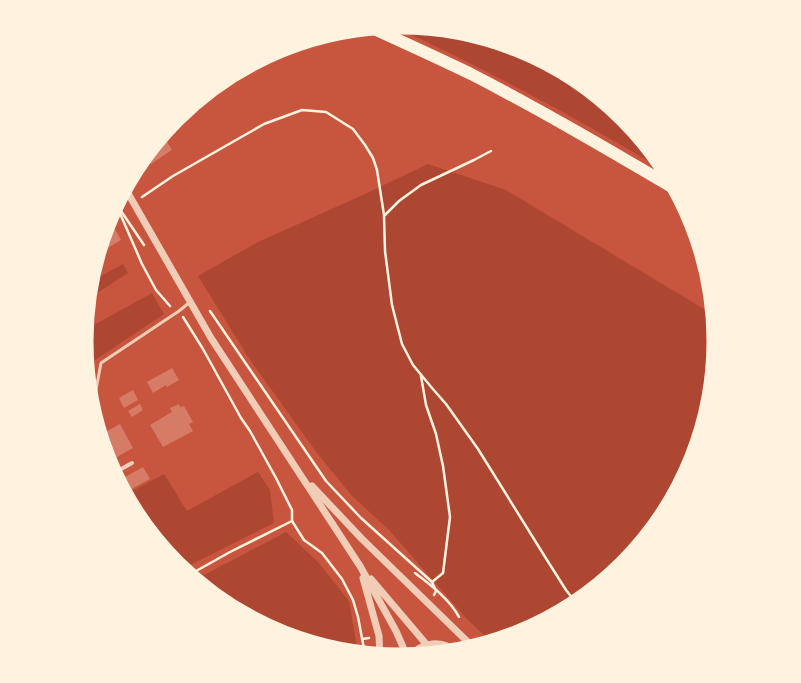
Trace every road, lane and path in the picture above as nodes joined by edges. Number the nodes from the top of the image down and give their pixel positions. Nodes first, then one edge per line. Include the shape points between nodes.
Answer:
1 (382, 33) edge
2 (491, 151) dead end
3 (667, 184) edge
4 (128, 194) edge
5 (146, 203) dead end
6 (119, 213) edge
7 (384, 216) junction
8 (190, 302) junction
9 (179, 310) junction
10 (210, 311) dead end
11 (421, 374) junction
12 (95, 392) edge
13 (132, 463) dead end
14 (119, 470) edge
15 (300, 474) junction
16 (292, 521) junction
17 (360, 566) junction
18 (194, 572) edge
19 (432, 582) junction
20 (436, 591) dead end
21 (573, 599) edge
22 (469, 643) edge
23 (427, 645) junction
24 (450, 647) edge
25 (364, 648) edge
26 (380, 650) edge
27 (415, 650) edge
28 (404, 651) edge

1 - 3 highway via 470,74
2 - 7 path via 421,185
4 - 8 street
5 - 7 path via 142,197 173,176 264,124 302,110 326,112 353,129 373,158
6 - 9 path via 156,290 172,309
7 - 11 path via 384,251 392,305 402,344
8 - 9 lane
8 - 15 street
9 - 12 lane via 101,363
9 - 16 path via 276,478 292,510
10 - 19 path via 326,481 361,518
11 - 19 path via 426,405 443,466 450,517 443,573
11 - 21 path via 478,449
13 - 14 street
15 - 17 street
15 - 22 street via 362,539
16 - 18 path
16 - 25 path via 304,540 322,553 342,579 353,600
17 - 23 street
17 - 26 street via 379,636
17 - 28 street
19 - 20 path
23 - 24 street
23 - 27 street

